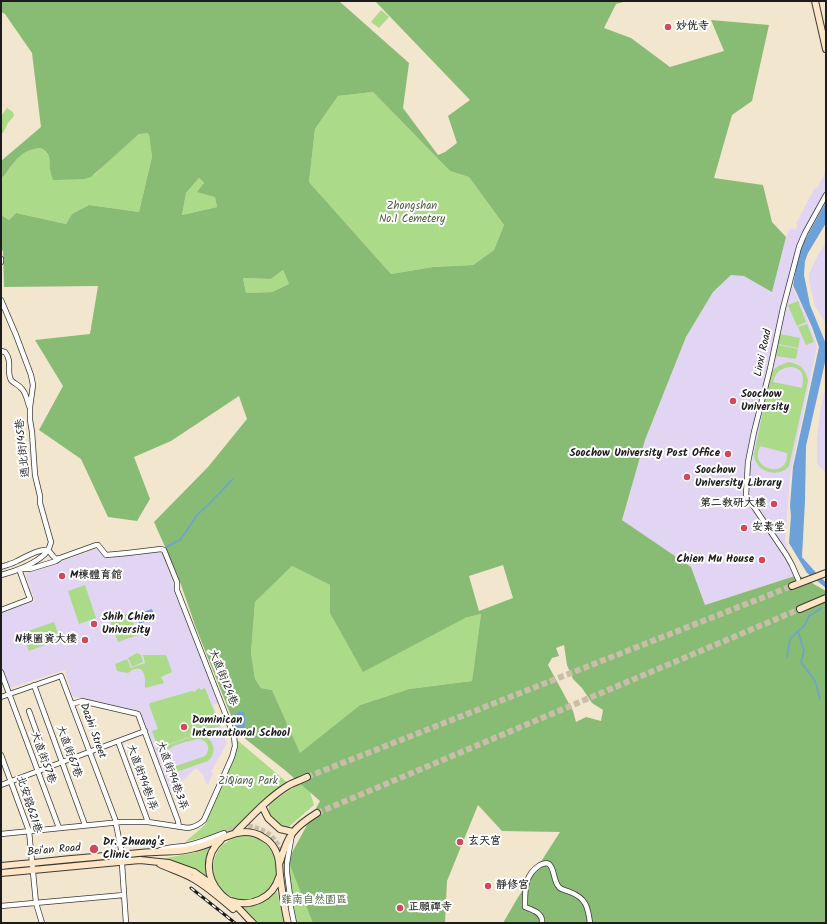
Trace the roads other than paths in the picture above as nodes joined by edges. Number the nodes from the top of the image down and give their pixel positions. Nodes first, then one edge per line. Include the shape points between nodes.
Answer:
1 (815, 1) edge
2 (826, 49) edge
3 (826, 195) edge
4 (1, 300) edge
5 (1, 351) edge
6 (30, 407) junction
7 (48, 550) junction
8 (60, 558) junction
9 (1, 567) edge
10 (19, 569) junction
11 (826, 573) edge
12 (1, 575) edge
13 (798, 579) dead end
14 (792, 586) tunnel mouth
15 (826, 598) edge
16 (800, 609) tunnel mouth
17 (1, 610) edge
18 (1, 672) edge
19 (34, 685) junction
20 (9, 694) junction
21 (1, 698) edge
22 (72, 704) junction
23 (29, 711) dead end
24 (145, 731) junction
25 (118, 741) junction
26 (90, 752) junction
27 (1, 754) edge
28 (62, 762) junction
29 (49, 767) junction
30 (37, 772) junction
31 (307, 777) tunnel mouth
32 (11, 782) junction
33 (1, 786) edge
34 (262, 806) junction
35 (317, 813) tunnel mouth
36 (148, 822) junction
37 (116, 823) junction
38 (85, 825) junction
39 (179, 827) junction
40 (59, 828) junction
41 (29, 831) junction
42 (293, 832) junction
43 (235, 833) junction
44 (1, 834) edge
45 (225, 835) junction
46 (122, 858) junction
47 (153, 862) junction
48 (282, 865) junction
49 (1, 866) edge
50 (33, 866) junction
51 (1, 873) edge
52 (280, 873) junction
53 (215, 887) junction
54 (124, 895) junction
55 (229, 900) junction
56 (36, 903) junction
57 (1, 906) edge
58 (291, 908) junction
59 (246, 917) junction
60 (42, 923) edge
61 (126, 923) edge
62 (253, 923) edge
63 (288, 923) edge
64 (294, 923) edge
65 (542, 923) edge
66 (590, 923) edge

1 - 2 main road
3 - 13 street, Linxi Road via 799,247 748,462 746,495 787,556
4 - 6 street, 通北街145巷 via 31,375 33,385
5 - 6 street via 8,355 11,380 22,389
6 - 7 street, 通北街145巷 via 35,475 51,542
7 - 8 street via 53,556
7 - 9 street via 44,549
7 - 10 street
8 - 10 street via 30,569
8 - 39 street, 大直街124巷 via 96,545 106,554 164,550 235,741 234,752 204,820 193,828
10 - 12 street
10 - 17 street via 30,599
11 - 14 main road
15 - 16 main road
18 - 20 street, 大直街57巷
19 - 20 street, Dazhi Street
19 - 22 street, Dazhi Street via 62,676
19 - 28 street, 大直街67巷
20 - 21 street, Dazhi Street
20 - 30 street, 大直街57巷
22 - 24 street, 大直街94巷3弄 via 82,701 138,714
22 - 26 street, Dazhi Street
23 - 29 street
24 - 25 street
24 - 39 street, 大直街94巷3弄
25 - 26 street
25 - 36 street, 大直街94巷1弄
26 - 28 street
26 - 37 street, Dazhi Street
27 - 32 street, 北安路621巷
28 - 29 street
28 - 38 street, 大直街67巷
29 - 30 street
30 - 32 street
30 - 40 street, 大直街57巷
31 - 34 main road via 280,791
32 - 33 street
32 - 41 street, 北安路621巷
34 - 42 main road via 268,818 280,829
34 - 43 main road
35 - 42 main road
36 - 37 street, 大直街124巷
36 - 39 street, 大直街124巷
37 - 38 street, 大直街124巷
37 - 46 street, Dazhi Street
38 - 40 street, 大直街124巷
40 - 41 street, 大直街124巷
41 - 44 street, 大直街124巷
41 - 50 street, 北安路621巷
42 - 48 main road via 285,846
42 - 58 street via 287,863
43 - 45 main road, Bei'an Road
43 - 48 main road, Bei'an Road via 250,832 265,838 278,854
45 - 46 main road, Bei'an Road via 207,845 195,848
45 - 53 main road, Bei'an Road via 210,856 209,872
46 - 47 main road, Bei'an Road
46 - 50 main road, Bei'an Road
46 - 54 street, Dazhi Street
47 - 53 main road, Bei'an Road via 169,863 194,872
47 - 59 main road via 192,877
48 - 52 main road, Bei'an Road
48 - 58 street
49 - 50 main road, Bei'an Road
50 - 51 main road, Bei'an Road
50 - 56 street, 北安路621巷
52 - 55 main road, Bei'an Road via 274,888 261,899 245,903
52 - 63 main road, Bei'an Road
53 - 55 main road, Bei'an Road
54 - 56 street
54 - 61 street, Dazhi Street
55 - 59 main road, Bei'an Road
56 - 57 street
56 - 60 street, 北安路621巷
58 - 64 street
59 - 62 main road, Bei'an Road
65 - 66 street via 540,914 525,906 526,883 532,871 546,863 552,869 558,887 578,896 586,904

